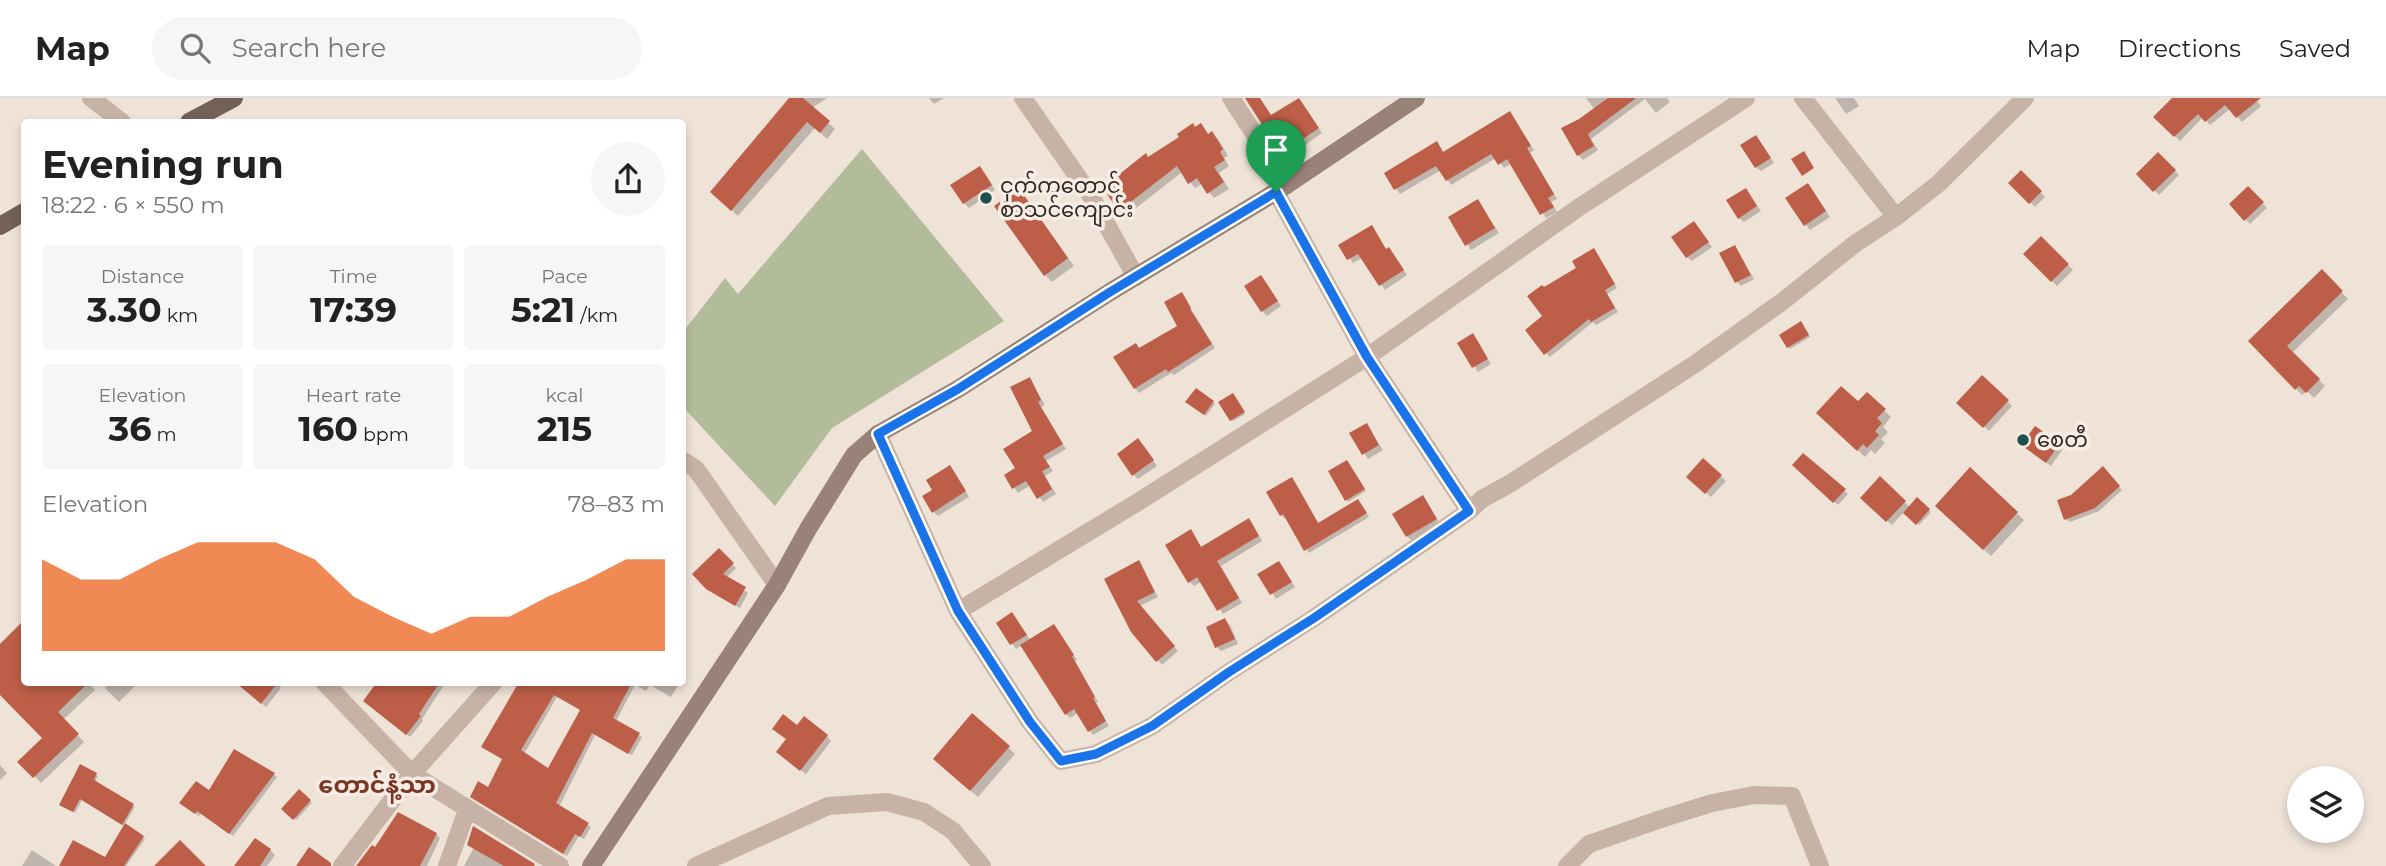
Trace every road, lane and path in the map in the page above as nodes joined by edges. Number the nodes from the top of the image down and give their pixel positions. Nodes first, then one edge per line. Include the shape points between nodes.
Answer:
1 (91, 98) edge
2 (234, 98) edge
3 (1231, 98) edge
4 (1416, 98) edge
5 (1746, 98) edge
6 (1803, 98) edge
7 (2025, 98) edge
8 (1030, 100) edge
9 (117, 119) edge
10 (196, 119) edge
11 (1282, 188) junction
12 (21, 214) edge
13 (1896, 217) junction
14 (0, 226) edge
15 (1136, 277) junction
16 (1367, 357) junction
17 (878, 434) junction
18 (686, 463) edge
19 (1469, 511) junction
20 (777, 585) junction
21 (958, 611) junction
22 (328, 686) edge
23 (490, 686) edge
24 (412, 775) junction
25 (467, 810) junction
26 (342, 866) edge
27 (447, 866) edge
28 (560, 866) edge
29 (591, 866) edge
30 (696, 866) edge
31 (982, 866) edge
32 (1567, 866) edge
33 (1820, 866) edge

1 - 9 street
2 - 10 main road
3 - 11 street
4 - 11 main road
5 - 16 street via 1578,208
6 - 13 street
7 - 13 street via 1938,184
8 - 15 street
11 - 15 main road
11 - 16 street
12 - 14 main road
13 - 19 street via 1695,365
15 - 17 main road
16 - 19 street
16 - 21 street
17 - 20 main road via 855,455
17 - 21 street
18 - 20 street via 696,469
19 - 21 street via 1152,726 1096,754 1061,761
20 - 29 main road
22 - 24 street
23 - 24 street
24 - 25 street
24 - 26 street
25 - 27 street
25 - 28 street
30 - 31 street via 828,806 887,802 924,812 953,831
32 - 33 street via 1589,844 1712,803 1755,795 1792,796

